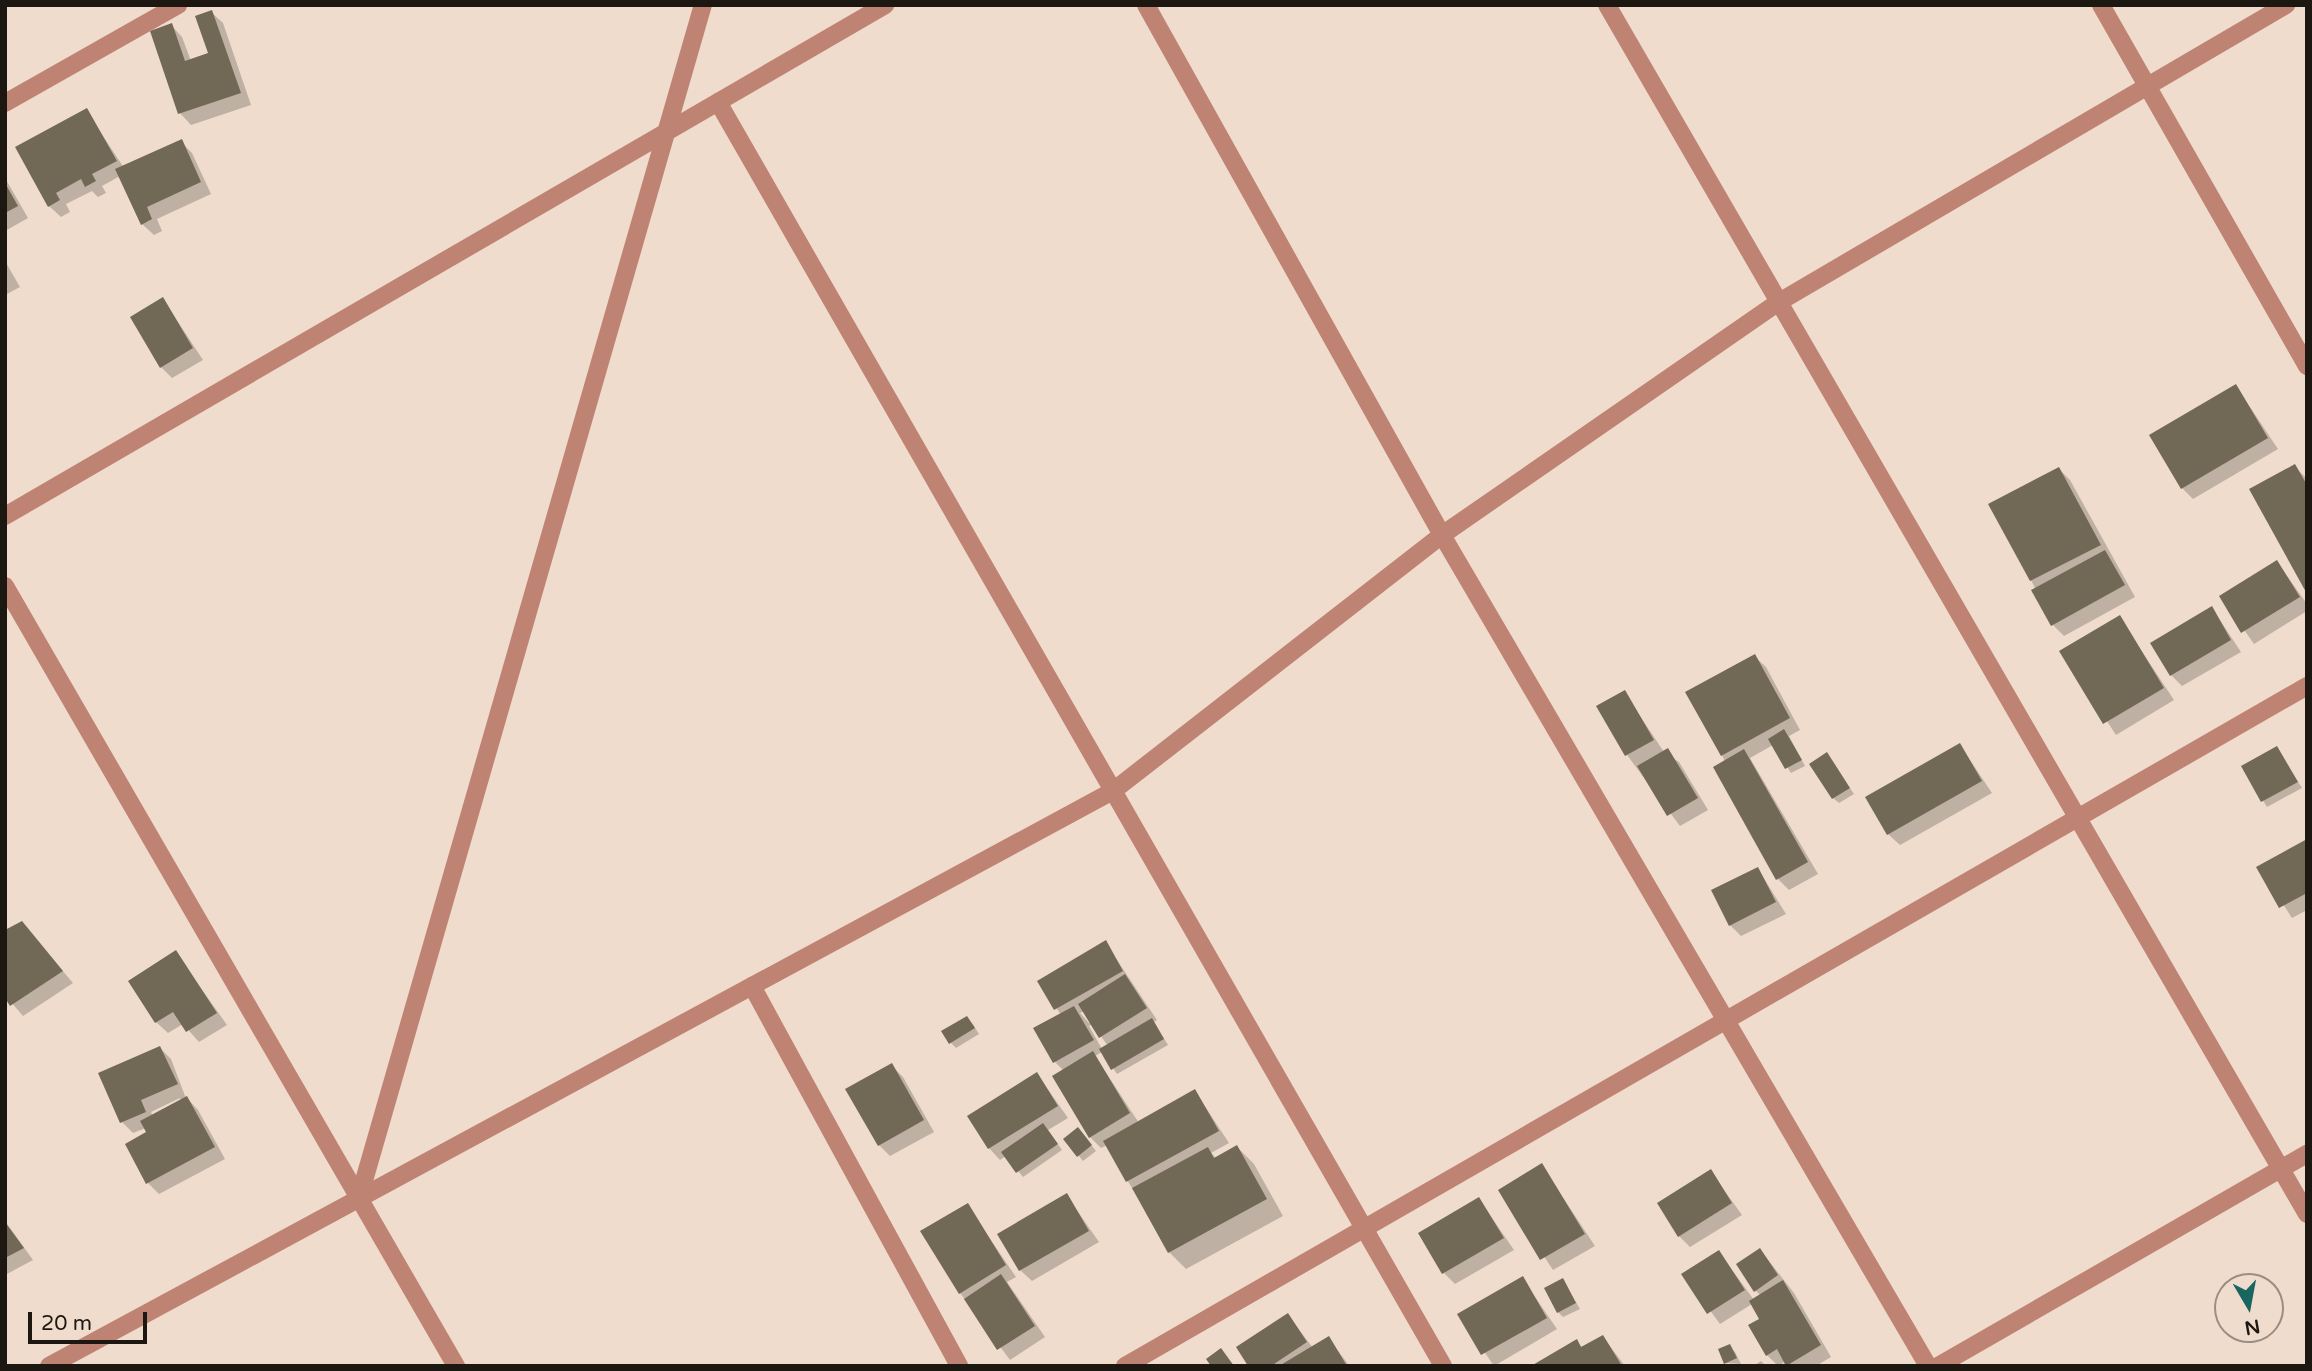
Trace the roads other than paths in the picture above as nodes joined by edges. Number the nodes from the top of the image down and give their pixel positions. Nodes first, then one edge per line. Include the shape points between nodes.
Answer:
1 (178, 5) edge
2 (703, 5) edge
3 (885, 5) edge
4 (1146, 5) edge
5 (1608, 5) edge
6 (2101, 5) edge
7 (2286, 5) edge
8 (2147, 86) junction
9 (718, 102) junction
10 (5, 103) edge
11 (666, 132) junction
12 (1779, 302) junction
13 (2307, 366) edge
14 (5, 516) edge
15 (1442, 535) junction
16 (5, 586) edge
17 (2307, 686) edge
18 (1113, 791) junction
19 (2078, 818) junction
20 (752, 986) junction
21 (1729, 1019) junction
22 (2307, 1154) edge
23 (2281, 1169) junction
24 (359, 1198) junction
25 (2307, 1214) edge
26 (1364, 1228) junction
27 (49, 1366) edge
28 (456, 1366) edge
29 (959, 1366) edge
30 (1125, 1366) edge
31 (1443, 1366) edge
32 (1928, 1366) edge
33 (1938, 1366) edge

1 - 10 street
2 - 11 street
3 - 9 street
4 - 15 street
5 - 12 street
6 - 8 street
7 - 8 street
8 - 12 street
8 - 13 street
9 - 11 street
9 - 18 street
11 - 14 street
11 - 24 street
12 - 15 street
12 - 19 street
15 - 18 street
15 - 21 street
16 - 24 street
17 - 19 street
18 - 20 street
18 - 26 street
19 - 21 street
19 - 23 street
20 - 24 street
20 - 29 street
21 - 26 street
21 - 32 street
22 - 23 street
23 - 25 street
23 - 33 street
24 - 27 street
24 - 28 street
26 - 30 street
26 - 31 street

